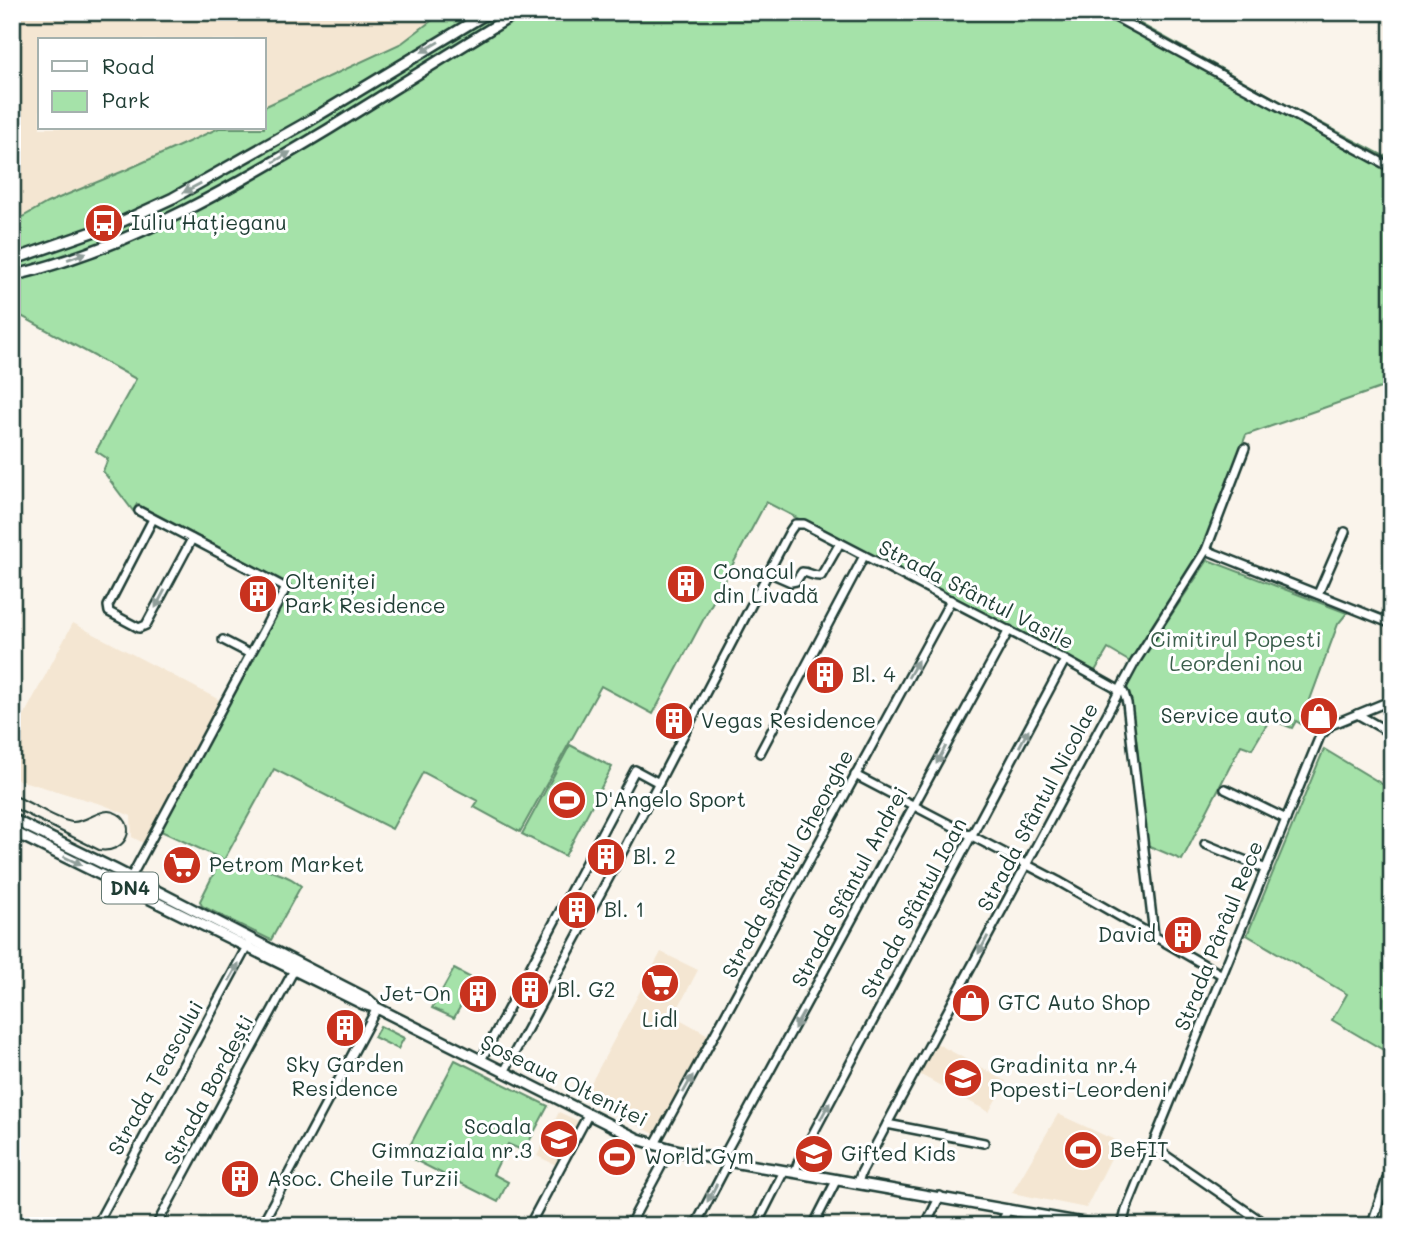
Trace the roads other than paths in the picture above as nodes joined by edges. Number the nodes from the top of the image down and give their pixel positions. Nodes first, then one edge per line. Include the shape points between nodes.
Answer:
1 (489, 12) edge
2 (519, 12) edge
3 (1106, 12) edge
4 (381, 78) junction
5 (389, 91) junction
6 (1392, 168) edge
7 (43, 250) junction
8 (12, 260) edge
9 (48, 266) junction
10 (12, 276) edge
11 (1245, 448) dead end
12 (139, 511) dead end
13 (153, 519) junction
14 (1345, 532) dead end
15 (192, 539) junction
16 (839, 543) junction
17 (1206, 550) junction
18 (864, 556) junction
19 (768, 572) junction
20 (1318, 594) junction
21 (951, 600) junction
22 (1392, 624) edge
23 (1009, 630) junction
24 (223, 640) dead end
25 (250, 654) junction
26 (1065, 660) junction
27 (1120, 691) junction
28 (1392, 700) edge
29 (1357, 714) junction
30 (1392, 734) edge
31 (760, 753) dead end
32 (855, 775) junction
33 (659, 783) junction
34 (1225, 789) dead end
35 (914, 806) junction
36 (12, 819) edge
37 (1286, 819) junction
38 (12, 831) edge
39 (972, 836) junction
40 (1205, 844) dead end
41 (1027, 865) junction
42 (1266, 869) junction
43 (131, 877) junction
44 (1154, 935) junction
45 (250, 943) junction
46 (294, 970) junction
47 (1222, 975) junction
48 (377, 1007) junction
49 (481, 1060) junction
50 (504, 1072) junction
51 (588, 1115) junction
52 (887, 1125) junction
53 (984, 1143) dead end
54 (655, 1144) junction
55 (1152, 1146) junction
56 (671, 1148) junction
57 (726, 1160) junction
58 (1392, 1164) edge
59 (784, 1171) junction
60 (795, 1172) junction
61 (837, 1179) junction
62 (858, 1183) junction
63 (940, 1196) junction
64 (1008, 1209) junction
65 (1083, 1224) edge
66 (96, 1226) edge
67 (156, 1226) edge
68 (261, 1226) edge
69 (529, 1226) edge
70 (629, 1226) edge
71 (695, 1226) edge
72 (756, 1226) edge
73 (813, 1226) edge
74 (925, 1226) edge
75 (1000, 1226) edge
76 (1100, 1226) edge
77 (1122, 1226) edge
78 (1268, 1226) edge
79 (1371, 1226) edge

1 -> 4 main road
2 - 5 main road
3 - 6 street
4 - 5 main road
4 -> 7 main road via 173,198
9 -> 5 main road via 180,214
7 - 8 main road
7 - 9 main road
9 - 10 main road
11 - 17 street, Strada Sfântul Nicolae
12 - 13 street
13 - 15 street
15 -> 13 street via 146,625 139,628 109,612 108,606
14 - 20 street
15 - 25 street via 286,588
16 - 18 street
16 - 19 street via 821,576 802,572 791,582
16 - 19 street via 804,524 795,524
17 - 20 street
17 - 27 street, Strada Sfântul Nicolae
18 - 21 street, Strada Sfântul Vasile
18 - 31 street, Strada Sfântul Vasile
19 - 33 street
20 - 22 street
21 - 23 street, Strada Sfântul Vasile
32 -> 21 street, Strada Sfântul Gheorghe
23 - 26 street, Strada Sfântul Vasile
23 -> 35 street, Strada Sfântul Andrei
24 - 25 street
25 - 43 street
26 - 27 street, Strada Sfântul Vasile
39 -> 26 street, Strada Sfântul Ioan
27 - 41 street, Strada Sfântul Nicolae
27 - 44 street via 1127,703
28 - 29 street, Strada Pârâul Rece
29 - 30 street
29 - 37 street, Strada Pârâul Rece via 1322,733
32 - 35 street
54 -> 32 street, Strada Sfântul Gheorghe
33 - 49 street via 635,771
33 - 50 street
34 - 37 street
35 - 39 street
35 -> 57 street, Strada Sfântul Andrei
36 - 43 main road, Șoseaua Olteniței / DN4
37 - 42 street, Strada Pârâul Rece
38 -> 45 main road, Șoseaua Olteniței / DN4
39 - 41 street
60 -> 39 street, Strada Sfântul Ioan
40 - 42 street
41 - 44 street
41 -> 52 street, Strada Sfântul Nicolae
42 - 47 street, Strada Pârâul Rece
43 - 45 main road, Șoseaua Olteniței / DN4
44 - 47 street
45 - 46 main road, Șoseaua Olteniței / DN4
45 - 48 main road, Șoseaua Olteniței / DN4
66 -> 45 street, Strada Teascului
46 - 48 main road, Șoseaua Olteniței / DN4
46 - 67 street, Strada Bordești
47 - 55 street, Strada Pârâul Rece
48 - 49 main road, Șoseaua Olteniței / DN4
48 - 68 street
49 - 50 main road, Șoseaua Olteniței / DN4
50 - 51 main road, Șoseaua Olteniței / DN4
51 - 54 main road, Șoseaua Olteniței / DN4
51 - 69 street
52 - 53 street
52 - 62 street, Strada Sfântul Nicolae
54 - 56 main road, Șoseaua Olteniței / DN4
55 - 77 street, Strada Pârâul Rece
55 - 78 street
56 - 57 main road, Șoseaua Olteniței / DN4
56 - 70 street
57 - 59 main road, Șoseaua Olteniței / DN4
57 -> 71 street, Strada Sfântul Andrei
58 - 79 street
59 - 60 main road, Șoseaua Olteniței / DN4
59 - 72 street
60 - 61 main road, Șoseaua Olteniței / DN4
61 - 62 main road, Șoseaua Olteniței / DN4
61 - 73 street
62 - 63 main road, Șoseaua Olteniței / DN4
63 - 64 main road, Șoseaua Olteniței / DN4
63 - 74 street
64 - 65 main road, Șoseaua Olteniței / DN4
64 - 75 street
65 - 76 main road, Șoseaua Olteniței / DN4

